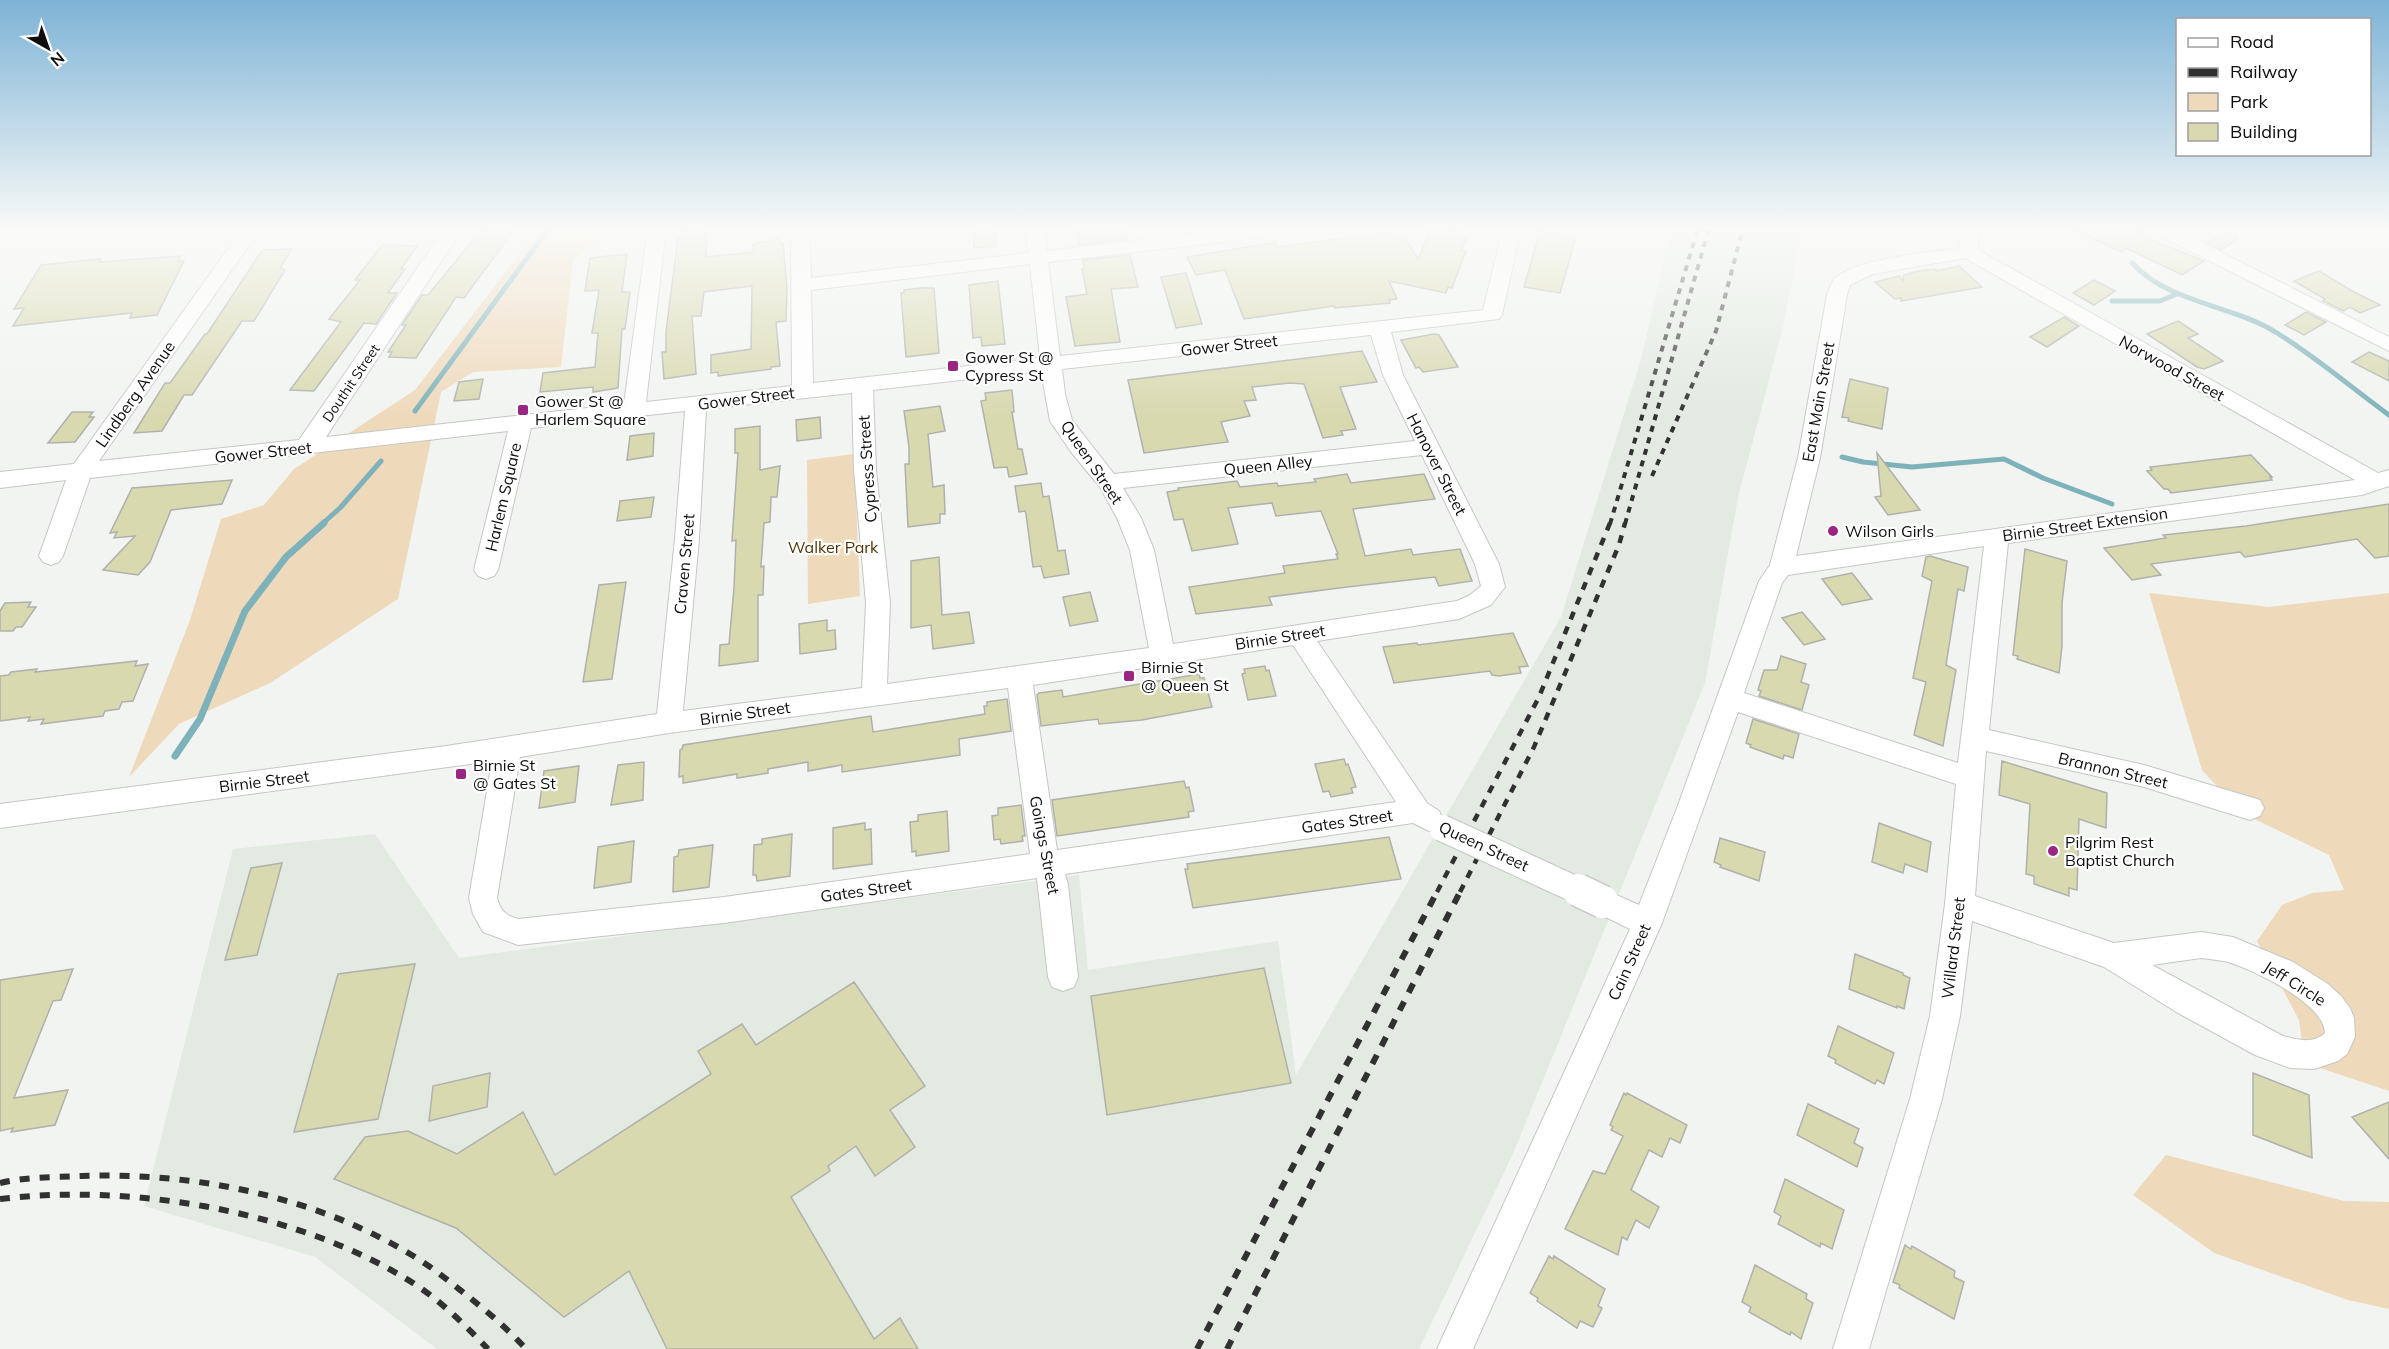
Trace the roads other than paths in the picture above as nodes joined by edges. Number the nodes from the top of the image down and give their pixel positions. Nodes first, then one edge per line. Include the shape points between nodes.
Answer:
1 (208, 291) edge
2 (412, 291) edge
3 (649, 291) edge
4 (801, 291) edge
5 (1043, 291) edge
6 (1498, 291) edge
7 (1839, 291) edge
8 (2039, 291) edge
9 (2283, 291) edge
10 (1380, 329) junction
11 (2389, 345) edge
12 (1051, 364) junction
13 (862, 386) junction
14 (802, 392) junction
15 (696, 404) junction
16 (634, 411) junction
17 (520, 423) junction
18 (305, 447) junction
19 (1427, 447) junction
20 (81, 471) junction
21 (0, 480) edge
22 (2383, 480) edge
23 (1108, 482) junction
24 (1997, 536) junction
25 (51, 556) dead end
26 (1780, 567) junction
27 (486, 570) dead end
28 (1487, 597) joint
29 (1299, 634) junction
30 (1163, 656) junction
31 (1019, 677) junction
32 (874, 696) junction
33 (1730, 699) junction
34 (669, 723) junction
35 (1975, 738) junction
36 (508, 748) junction
37 (1970, 778) junction
38 (2250, 808) dead end
39 (1417, 812) junction
40 (0, 816) edge
41 (1048, 863) junction
42 (1960, 904) junction
43 (1647, 923) junction
44 (2114, 957) junction
45 (1063, 977) dead end
46 (1455, 1349) edge
47 (1851, 1349) edge

1 - 20 street, Lindberg Avenue
2 - 18 street, Douthit Street
3 - 16 street
4 - 14 street
5 - 12 street, Queen Street
6 - 10 street, Gower Street via 1492,315
7 - 26 street, East Main Street via 1809,458
8 - 22 street, Norwood Street
9 - 11 street
10 - 12 street, Gower Street
10 - 19 street, Hanover Street via 1393,375
12 - 13 street, Gower Street
12 - 23 street, Queen Street via 1061,421
13 - 14 street, Gower Street
13 - 32 street, Cypress Street via 865,470 878,603
14 - 15 street, Gower Street
15 - 16 street, Gower Street
15 - 34 street, Craven Street
16 - 17 street, Gower Street
17 - 18 street, Gower Street
17 - 27 street, Harlem Square
18 - 20 street, Gower Street
19 - 23 street, Queen Alley
19 - 28 street, Hanover Street via 1487,564 1493,586
20 - 21 street, Gower Street
20 - 25 street, Lindberg Avenue
22 - 24 street, Birnie Street Extension via 2330,492
23 - 30 street, Queen Street via 1142,550
24 - 26 street, Birnie Street Extension
24 - 35 street, Willard Street
26 - 33 street, Cain Street via 1770,581
28 - 29 street, Birnie Street via 1459,610
29 - 30 street, Birnie Street
29 - 39 street, Queen Street
30 - 31 street, Birnie Street
31 - 32 street, Birnie Street
31 - 41 street, Goings Street
32 - 34 street, Birnie Street
33 - 37 street
33 - 43 street, Cain Street
34 - 36 street, Birnie Street
35 - 37 street, Willard Street
35 - 38 street, Brannon Street via 2144,776
36 - 40 street, Birnie Street
36 - 41 street, Gates Street via 483,898 495,926 518,932 724,910
37 - 42 street, Willard Street
39 - 41 street, Gates Street
39 - 43 street, Queen Street, bridge via 1442,828
41 - 45 street, Goings Street via 1054,885
42 - 44 street, Jeff Circle
42 - 47 street, Willard Street via 1945,1016 1926,1099
43 - 46 street, Cain Street
44 - 44 street, Jeff Circle via 2201,945 2235,951 2278,970 2322,998 2340,1019 2339,1041 2330,1049 2297,1055 2260,1041 2163,991

